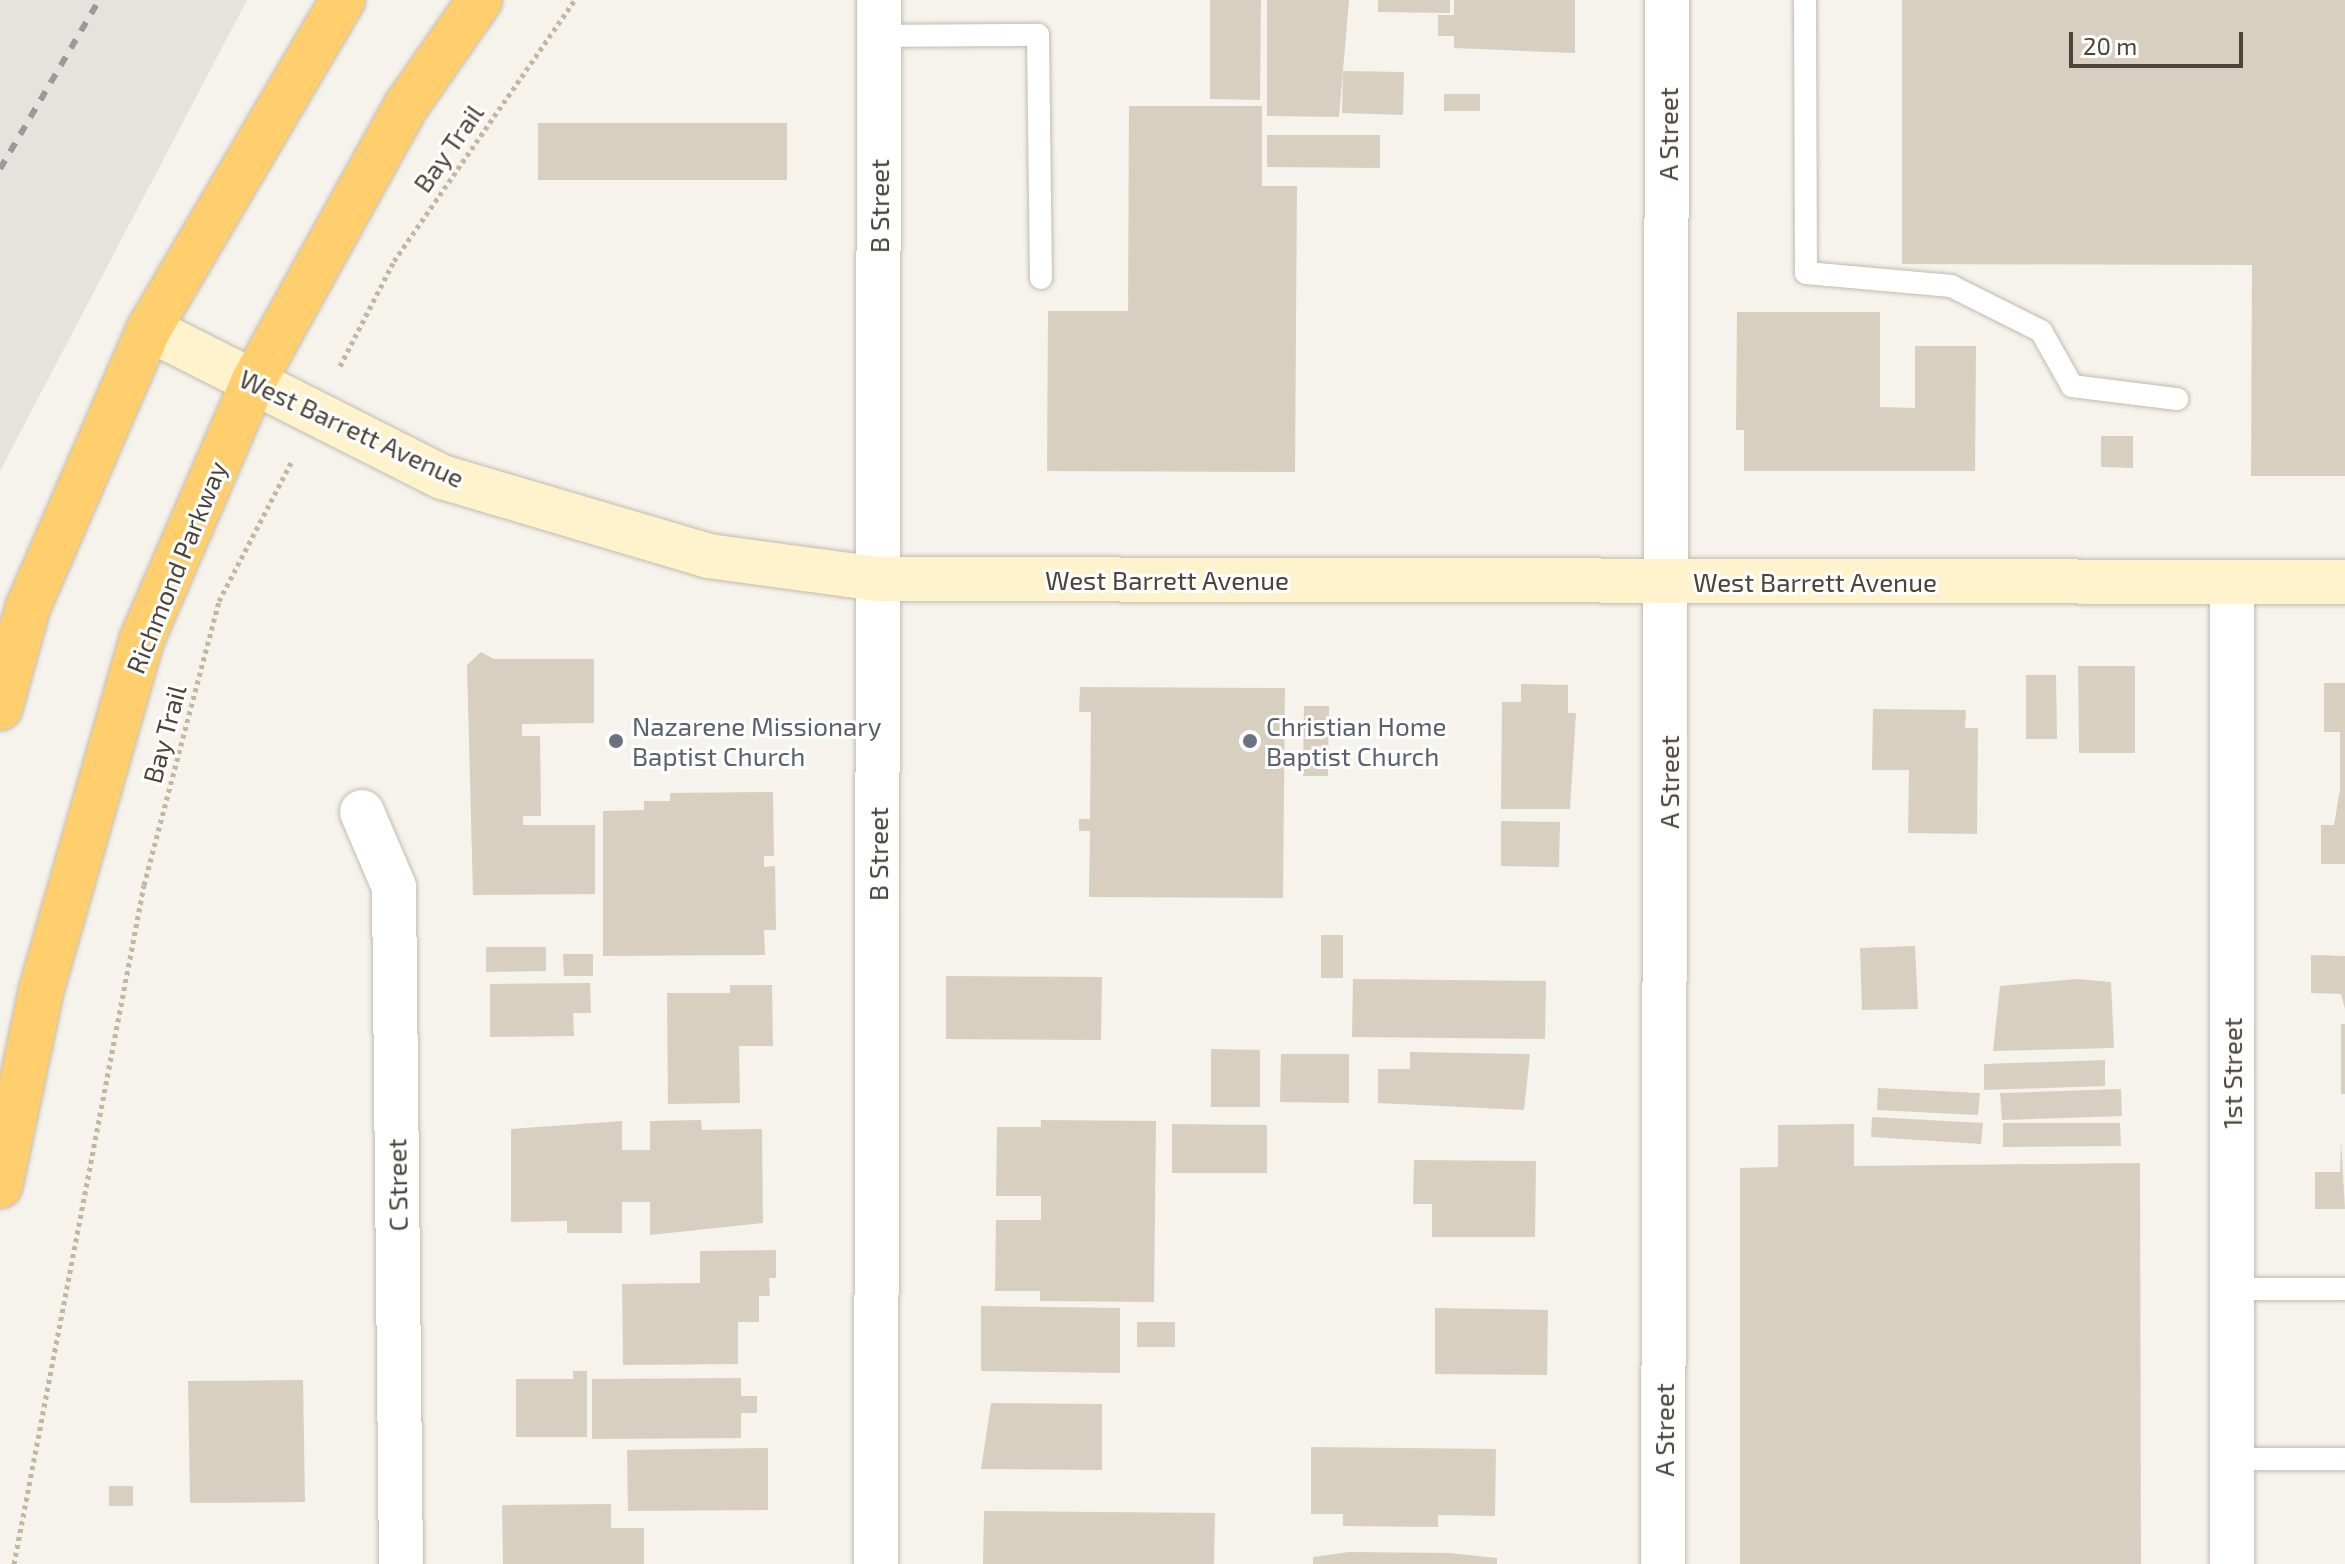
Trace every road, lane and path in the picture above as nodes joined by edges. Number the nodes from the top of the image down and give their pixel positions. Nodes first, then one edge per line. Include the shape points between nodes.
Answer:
1 (343, 0) edge
2 (480, 0) edge
3 (575, 0) edge
4 (1667, 0) edge
5 (1805, 0) edge
6 (879, 18) edge
7 (1041, 278) dead end
8 (149, 329) junction
9 (253, 382) junction
10 (2177, 399) dead end
11 (316, 414) junction
12 (879, 579) junction
13 (1670, 582) junction
14 (2232, 582) junction
15 (2345, 582) edge
16 (0, 708) edge
17 (362, 812) dead end
18 (0, 1186) edge
19 (2232, 1289) junction
20 (2345, 1289) edge
21 (2232, 1459) junction
22 (2345, 1459) edge
23 (14, 1564) edge
24 (401, 1564) edge
25 (876, 1564) edge
26 (1663, 1564) edge
27 (2232, 1564) edge

1 - 8 highway
2 - 9 highway, Richmond Parkway via 406,106
3 - 11 path, Bay Trail via 394,261
4 - 13 street, A Street
5 - 10 lane via 1806,273 1951,286 2041,331 2072,386
6 - 7 lane via 1038,35
6 - 12 street, B Street
8 - 9 main road, West Barrett Avenue
8 - 16 highway via 28,607
9 - 11 main road, West Barrett Avenue
9 - 18 highway, Richmond Parkway via 138,650 41,991
11 - 12 main road, West Barrett Avenue via 442,477 708,556
11 - 23 path, Bay Trail via 219,601 144,885
12 - 13 main road, West Barrett Avenue
12 - 25 street, B Street
13 - 14 main road, West Barrett Avenue
13 - 26 street, A Street
14 - 15 main road, West Barrett Avenue
14 - 19 street, 1st Street
17 - 24 street, C Street via 394,887
19 - 20 lane
19 - 21 street, 1st Street
21 - 22 lane
21 - 27 street, 1st Street

